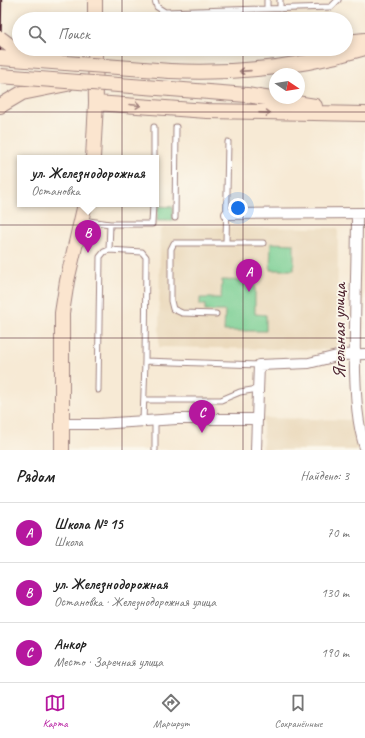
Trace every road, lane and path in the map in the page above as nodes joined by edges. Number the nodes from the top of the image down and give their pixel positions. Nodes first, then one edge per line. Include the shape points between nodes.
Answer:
1 (95, 0) edge
2 (155, 0) edge
3 (267, 0) edge
4 (280, 0) edge
5 (325, 0) edge
6 (338, 0) edge
7 (325, 7) junction
8 (280, 8) junction
9 (267, 9) junction
10 (95, 12) edge
11 (0, 38) edge
12 (365, 40) edge
13 (353, 41) edge
14 (12, 46) edge
15 (365, 48) edge
16 (353, 52) edge
17 (41, 56) edge
18 (95, 56) edge
19 (339, 56) edge
20 (0, 58) edge
21 (70, 63) junction
22 (0, 76) edge
23 (80, 82) junction
24 (96, 103) junction
25 (0, 106) edge
26 (365, 108) edge
27 (365, 114) edge
28 (154, 127) dead end
29 (176, 127) dead end
30 (228, 142) dead end
31 (93, 155) edge
32 (154, 155) edge
33 (85, 207) edge
34 (153, 207) edge
35 (227, 214) junction
36 (361, 214) edge
37 (176, 218) dead end
38 (82, 220) junction
39 (110, 224) junction
40 (226, 243) junction
41 (263, 243) dead end
42 (109, 250) junction
43 (216, 314) dead end
44 (360, 354) edge
45 (145, 361) junction
46 (259, 365) junction
47 (258, 389) junction
48 (98, 390) dead end
49 (144, 400) junction
50 (257, 419) junction
51 (155, 420) junction
52 (143, 421) junction
53 (62, 424) junction
54 (365, 448) edge
55 (62, 450) edge
56 (155, 450) edge
57 (256, 450) edge

1 - 10 main road
2 - 9 lane via 157,7 165,12
3 - 9 lane
4 - 8 lane
5 - 7 lane
6 - 7 lane via 334,6
7 - 8 lane
8 - 9 lane
11 - 14 main road, bridge
12 - 13 main road
15 -> 16 main road, bridge
17 - 21 main road, bridge
18 - 24 main road
19 -> 21 main road, bridge via 272,68 231,72 170,71
20 - 21 main road, bridge
22 - 23 main road, bridge
23 - 25 main road, bridge via 32,90 11,98
23 - 26 main road, bridge via 247,95 325,107
24 -> 27 main road via 207,111
24 - 31 main road
28 - 32 lane
29 - 37 lane
30 - 35 lane
33 - 38 main road
34 - 39 lane via 152,224
35 - 36 street
35 - 40 lane
36 - 44 street, Ягельная улица via 358,263
38 - 39 lane
38 - 53 main road via 62,313
39 - 42 lane
40 - 41 lane
40 - 43 lane via 177,242 171,249 173,309 182,313
42 - 45 lane via 142,252 146,257
42 - 48 lane via 100,257
44 - 46 street via 341,354 309,363
44 - 54 street, Ягельная улица via 358,413
45 - 46 lane
45 - 49 lane
46 - 47 street
47 - 49 lane via 240,392 221,400
47 - 50 street
49 - 52 lane
50 - 51 street
50 - 57 street
51 - 52 street
51 - 56 lane
52 - 53 street
53 - 55 main road

